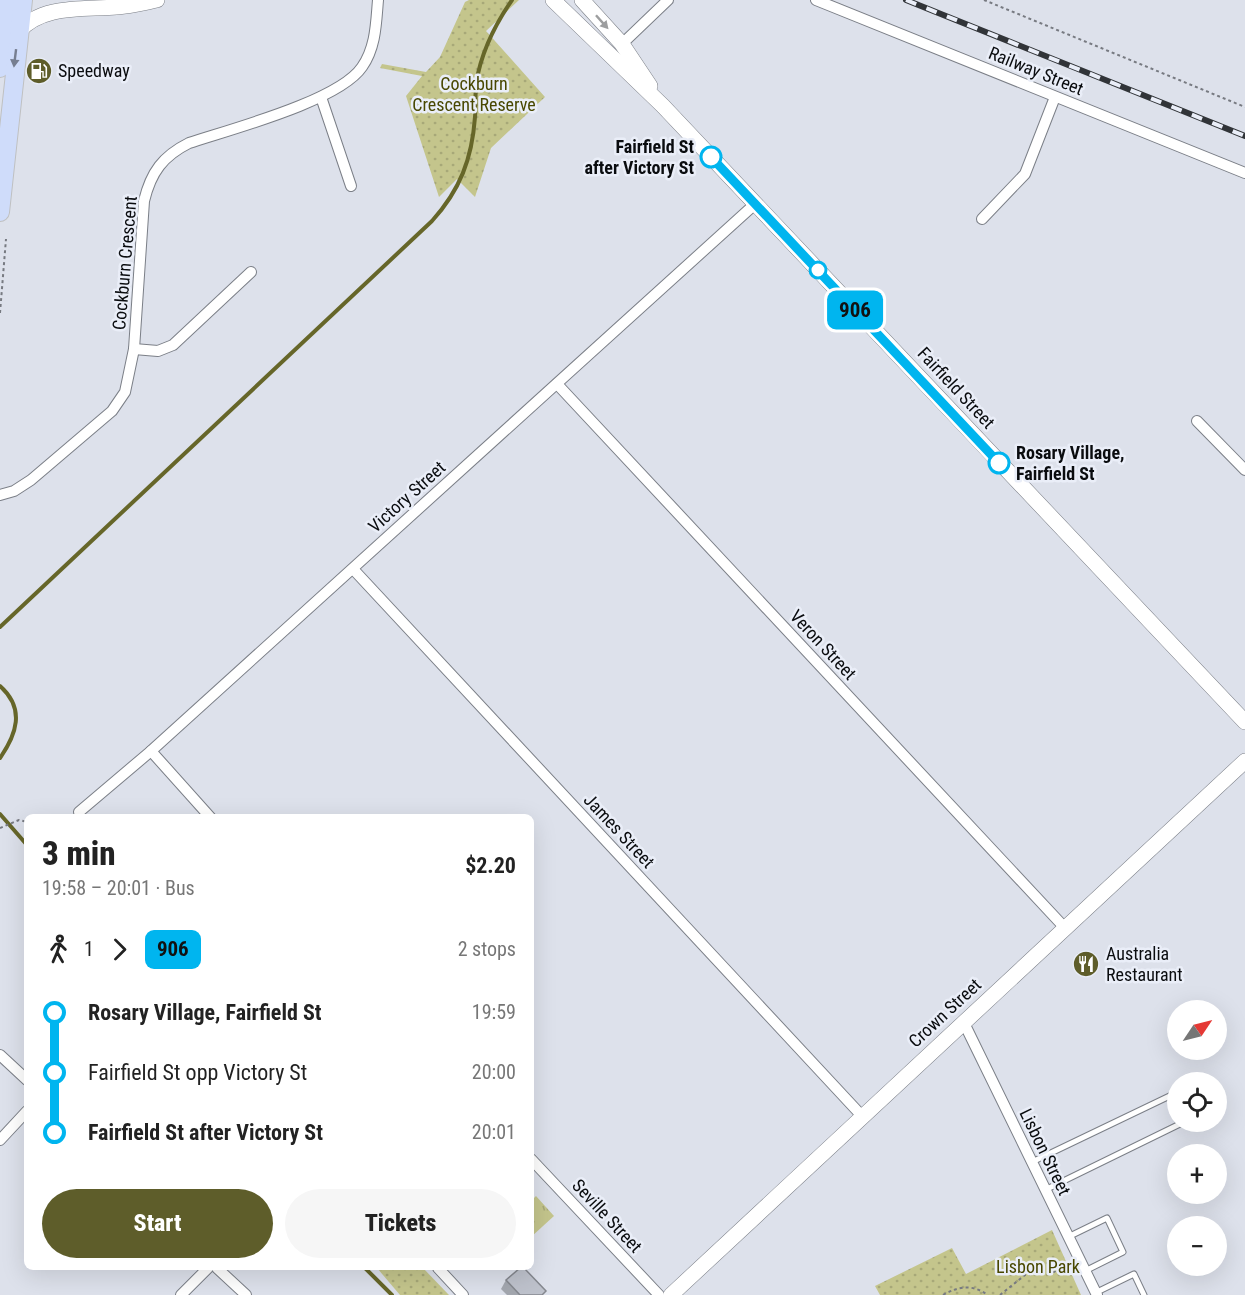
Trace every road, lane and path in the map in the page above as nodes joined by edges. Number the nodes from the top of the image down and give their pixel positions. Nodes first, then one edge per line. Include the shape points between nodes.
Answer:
1 (157, 0) edge
2 (378, 0) edge
3 (553, 0) edge
4 (565, 0) edge
5 (582, 0) edge
6 (668, 0) edge
7 (816, 0) edge
8 (984, 0) edge
9 (10, 4) edge
10 (18, 32) junction
11 (622, 44) junction
12 (614, 61) junction
13 (0, 68) edge
14 (321, 97) junction
15 (1055, 97) junction
16 (663, 106) junction
17 (1245, 107) edge
18 (1245, 173) edge
19 (351, 186) dead end
20 (755, 204) junction
21 (0, 212) edge
22 (982, 219) dead end
23 (6, 239) dead end
24 (251, 272) dead end
25 (0, 313) edge
26 (134, 349) junction
27 (557, 384) junction
28 (1197, 421) dead end
29 (1243, 463) edge
30 (0, 495) edge
31 (353, 569) junction
32 (1245, 722) edge
33 (151, 751) junction
34 (1245, 761) edge
35 (80, 812) dead end
36 (207, 814) edge
37 (24, 821) edge
38 (0, 828) edge
39 (1065, 928) junction
40 (964, 1023) junction
41 (0, 1055) edge
42 (24, 1077) edge
43 (1167, 1097) edge
44 (24, 1114) edge
45 (862, 1116) junction
46 (1167, 1130) edge
47 (0, 1140) edge
48 (534, 1162) edge
49 (1032, 1162) junction
50 (1045, 1190) junction
51 (1068, 1237) junction
52 (1065, 1265) dead end
53 (206, 1270) edge
54 (219, 1270) edge
55 (440, 1270) edge
56 (1085, 1271) junction
57 (1096, 1294) edge
58 (181, 1295) edge
59 (246, 1295) edge
60 (463, 1295) edge
61 (659, 1295) edge
62 (671, 1295) edge
63 (943, 1295) edge
64 (988, 1295) edge
65 (1000, 1295) edge
66 (1144, 1295) edge

1 - 10 main road via 124,7 56,11 26,22
2 - 14 street, Cockburn Crescent via 375,38 362,68 349,81
3 - 12 main road
4 - 12 main road
5 -> 11 main road
6 - 11 street
7 - 15 street, Railway Street
8 - 17 path
9 - 10 main road
9 - 13 main road
10 -> 21 main road
11 - 16 main road
12 - 16 main road
14 - 19 street
14 - 26 street, Cockburn Crescent via 189,143 159,163 144,201
15 - 18 street, Railway Street
15 - 22 street via 1025,174
16 - 20 main road, Fairfield Street
20 - 27 street, Victory Street
20 - 32 main road, Fairfield Street
23 - 25 path
24 - 26 street via 173,345 158,351
26 - 30 street, Cockburn Crescent via 125,392 112,411 31,480
27 - 31 street, Victory Street
27 - 39 street, Veron Street
28 - 29 street
31 - 33 street, Victory Street
31 - 45 street, James Street
33 - 35 street, Victory Street
33 - 36 street
34 - 39 main road, Crown Street
37 - 38 path
39 - 40 main road, Crown Street
40 - 45 main road, Crown Street
40 - 49 street, Lisbon Street
41 - 42 street
43 - 49 lane
44 - 47 street
45 - 62 main road, Crown Street
46 - 50 lane
48 - 61 street, Seville Street
49 - 50 street, Lisbon Street
50 - 51 street, Lisbon Street
51 - 56 street, Lisbon Street
51 - 56 lane via 1107,1218 1123,1252
52 - 65 path via 1054,1272 1025,1275
53 - 58 street
54 - 59 street
55 - 60 street
56 - 57 street, Lisbon Street
57 - 66 lane via 1134,1274
63 - 64 path via 970,1287

